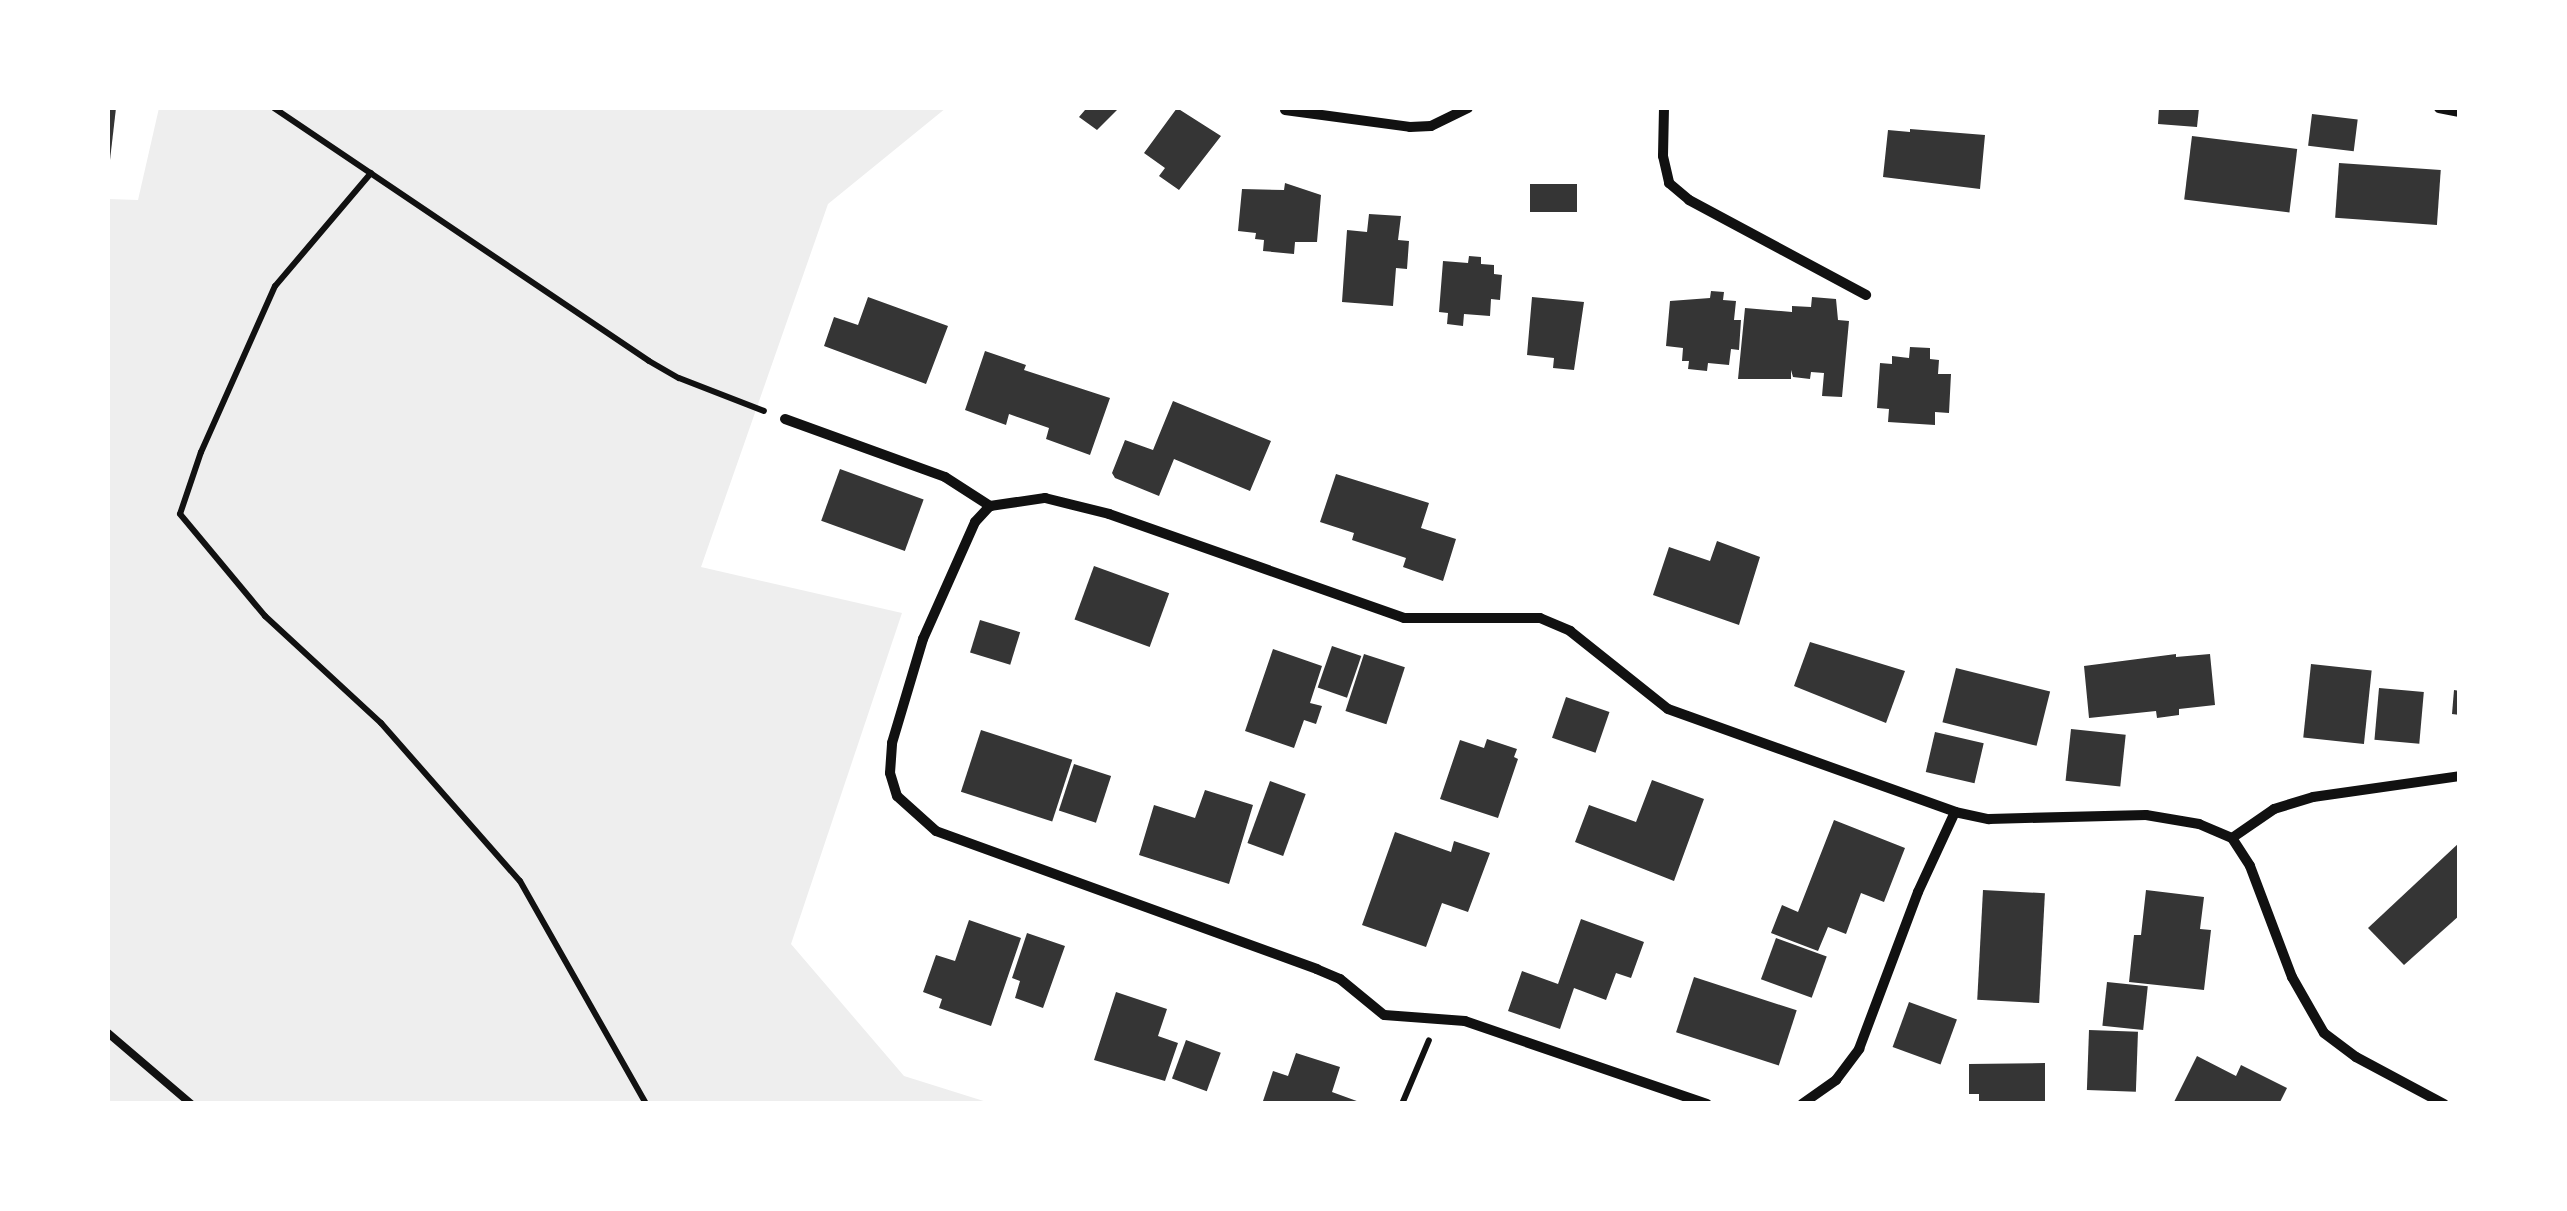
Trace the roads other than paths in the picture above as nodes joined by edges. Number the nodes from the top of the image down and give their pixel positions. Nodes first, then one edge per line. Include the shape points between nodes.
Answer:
1 (1468, 108) edge
2 (1664, 108) edge
3 (2439, 108) edge
4 (1285, 110) edge
5 (2460, 112) edge
6 (1866, 295) dead end
7 (785, 419) road end
8 (990, 506) junction
9 (2460, 776) edge
10 (1955, 812) junction
11 (2232, 838) junction
12 (108, 1033) edge
13 (191, 1104) edge
14 (1707, 1104) edge
15 (1802, 1104) edge
16 (2444, 1104) edge

1 - 4 street via 1432,126 1410,127
2 - 6 street via 1668,183
3 - 5 street
7 - 8 street via 945,477
8 - 10 street via 1044,498 1070,503 1404,618 1540,618 1570,631 1668,709
8 - 14 street via 975,522 923,640 892,744 890,773 898,796 936,831 1317,969 1384,1015 1439,1016
9 - 11 street via 2313,797 2274,809
10 - 11 street via 1989,819 2160,816
10 - 15 street via 1859,1049 1836,1080
11 - 16 street via 2250,866 2292,977 2324,1032
12 - 13 lane

